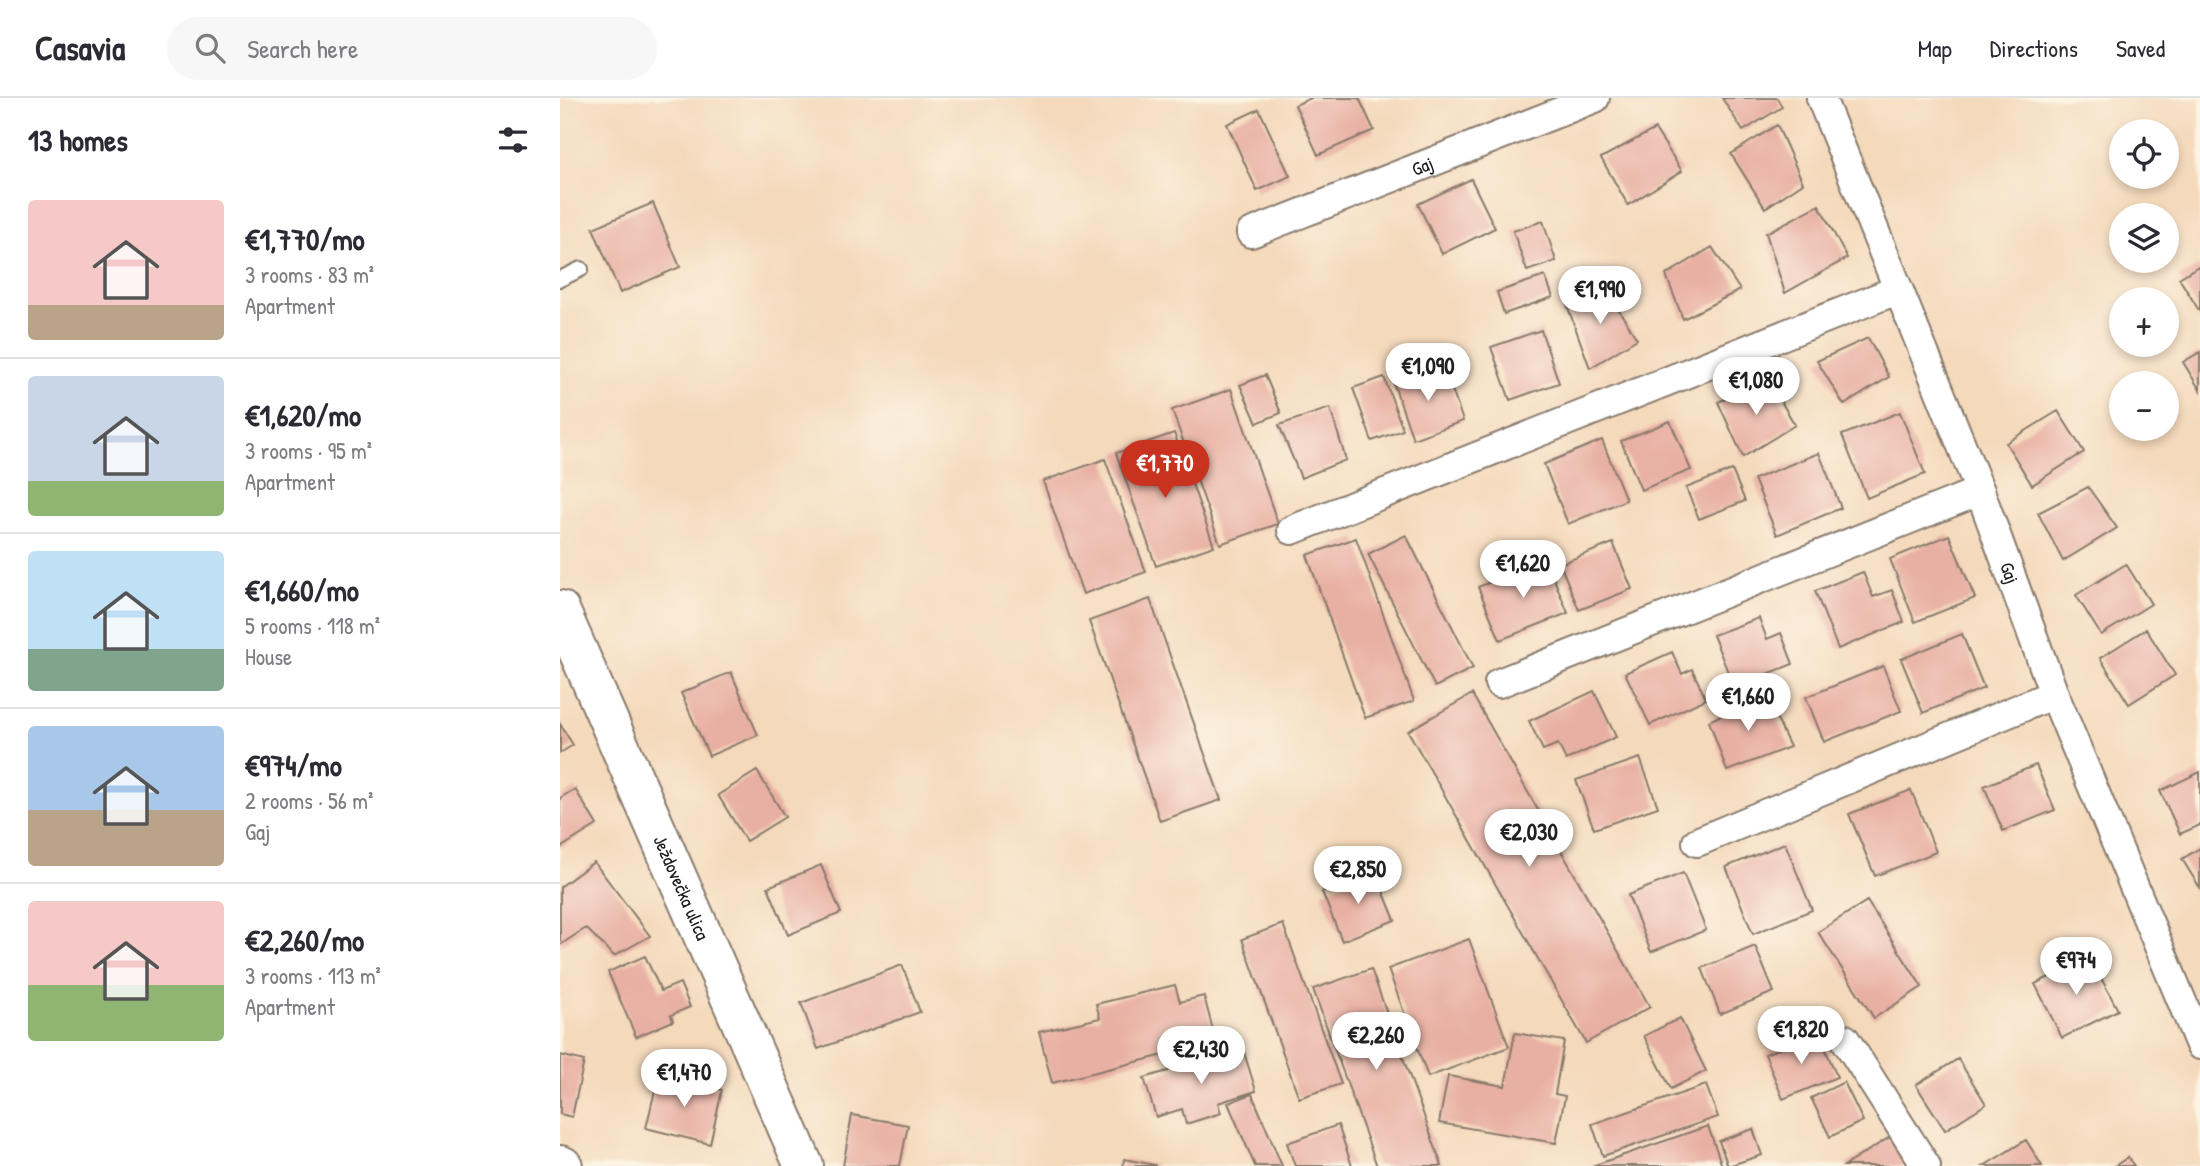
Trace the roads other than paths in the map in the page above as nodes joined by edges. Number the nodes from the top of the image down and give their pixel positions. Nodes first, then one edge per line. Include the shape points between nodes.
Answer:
1 (1595, 98) edge
2 (1821, 98) edge
3 (1251, 233) dead end
4 (581, 269) dead end
5 (560, 279) edge
6 (1897, 290) junction
7 (1980, 491) junction
8 (1292, 530) dead end
9 (560, 610) edge
10 (1499, 682) dead end
11 (2054, 694) junction
12 (1698, 842) dead end
13 (1844, 1039) dead end
14 (2200, 1045) edge
15 (804, 1166) edge
16 (1926, 1166) edge

1 - 3 street, Gaj
2 - 6 street, Gaj
4 - 5 lane
6 - 7 street, Gaj
6 - 8 street
7 - 10 street
7 - 11 street, Gaj
9 - 15 main road, Ježdovečka ulica
11 - 12 street
11 - 14 street, Gaj
13 - 16 street

